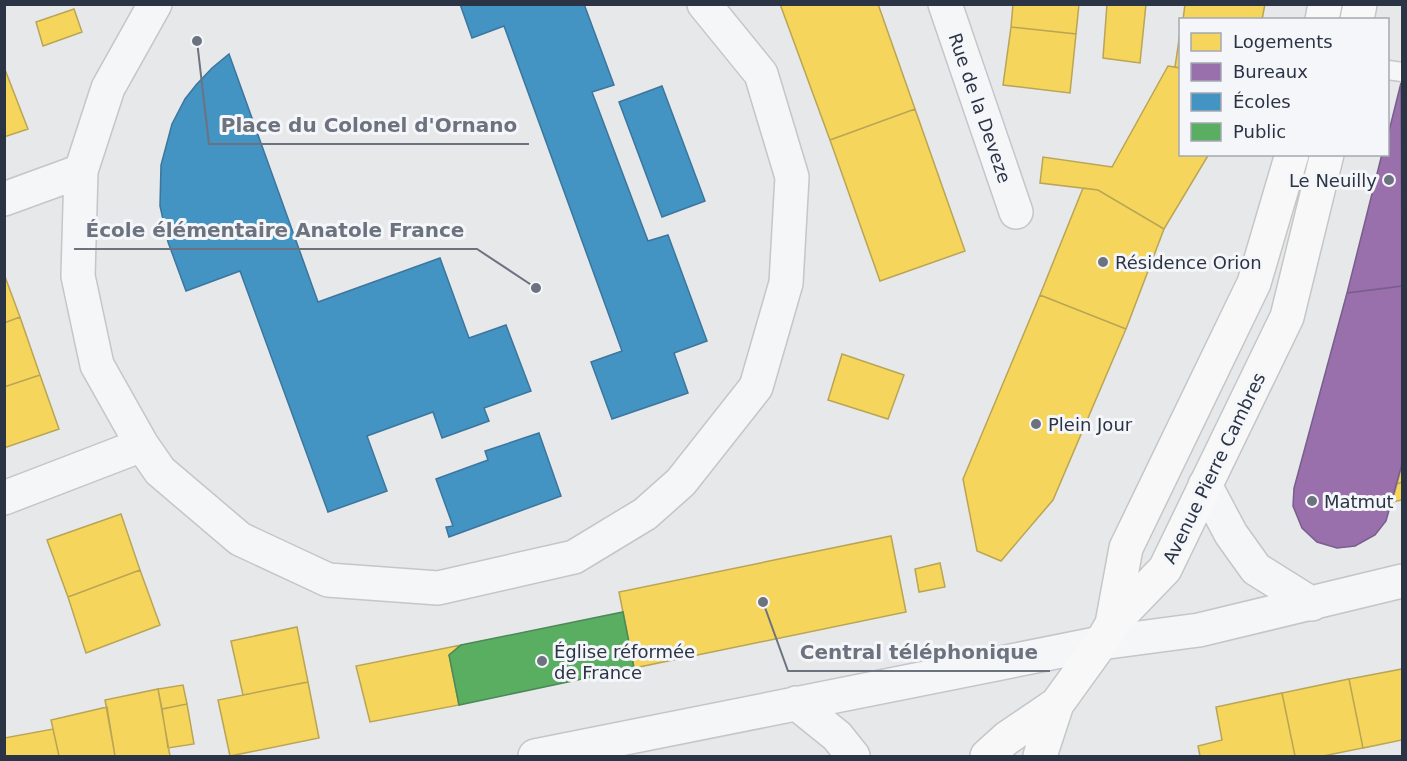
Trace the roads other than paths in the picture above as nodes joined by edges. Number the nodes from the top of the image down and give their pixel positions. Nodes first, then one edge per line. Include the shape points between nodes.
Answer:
1 (155, 4) edge
2 (704, 4) edge
3 (945, 4) edge
4 (1291, 156) edge
5 (1327, 156) edge
6 (81, 171) junction
7 (4, 199) edge
8 (1016, 212) dead end
9 (142, 445) junction
10 (1205, 485) junction
11 (4, 498) edge
12 (1402, 581) edge
13 (1312, 604) junction
14 (1107, 634) junction
15 (796, 703) junction
16 (1057, 704) junction
17 (535, 756) edge
18 (853, 756) edge
19 (987, 756) edge
20 (1040, 756) edge

1 - 6 street via 108,88
2 - 9 street via 760,74 792,177 786,283 756,387 681,482 645,514 574,557 438,588 328,580 240,539 160,471
3 - 8 street, Rue de la Deveze
4 - 14 main road via 1254,283 1126,549
5 - 10 main road, Avenue Pierre Cambres via 1287,317
6 - 7 street
6 - 9 street via 78,276 97,365
9 - 11 street
10 - 13 street via 1231,534 1256,569
10 - 14 main road, Avenue Pierre Cambres via 1165,569
12 - 13 street
13 - 14 street via 1199,630
14 - 15 street
14 - 16 main road, Avenue Pierre Cambres
15 - 17 street
15 - 18 street via 837,736
16 - 19 main road
16 - 20 main road

